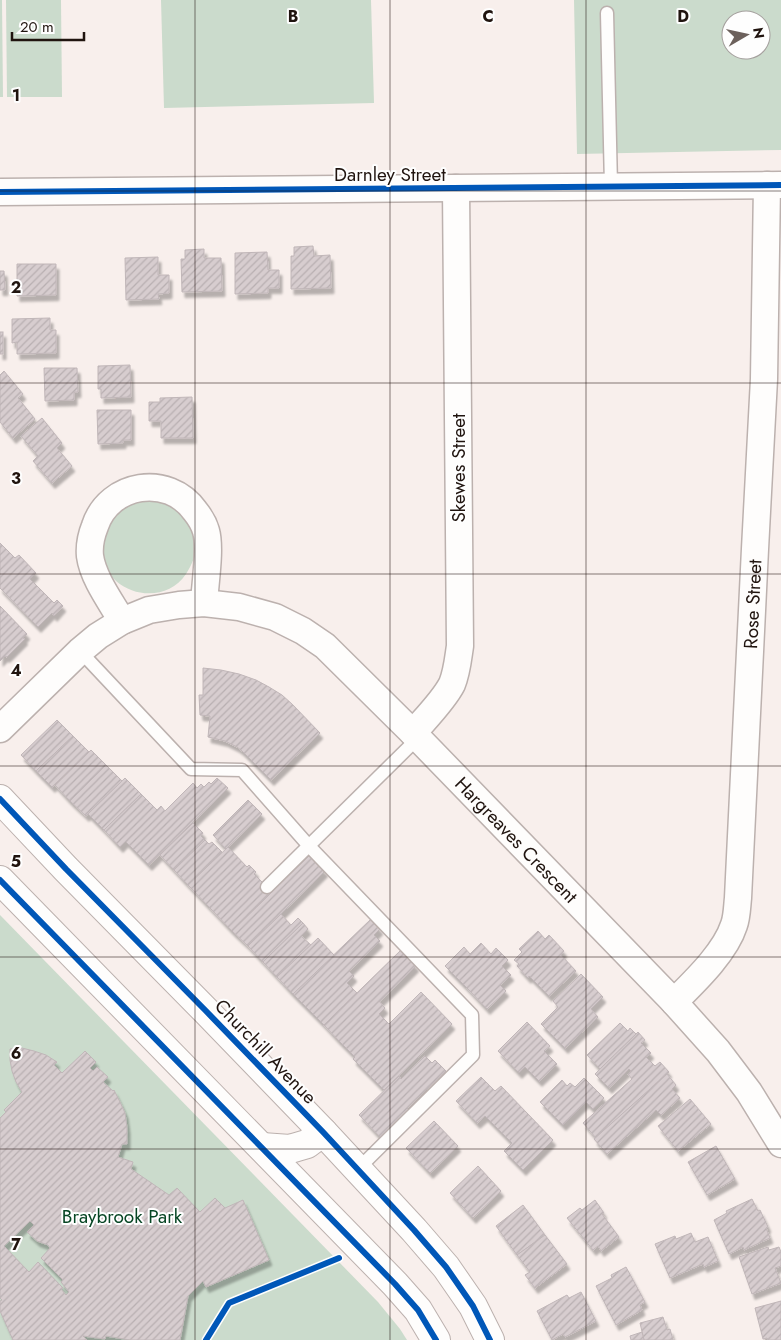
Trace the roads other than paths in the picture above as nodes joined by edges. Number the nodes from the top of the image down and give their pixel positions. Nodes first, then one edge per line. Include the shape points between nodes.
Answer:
1 (607, 13) dead end
2 (774, 185) edge
3 (611, 186) junction
4 (456, 188) junction
5 (0, 192) edge
6 (204, 603) junction
7 (122, 621) junction
8 (80, 651) junction
9 (0, 728) edge
10 (416, 736) junction
11 (0, 799) edge
12 (309, 846) junction
13 (0, 880) edge
14 (267, 887) dead end
15 (674, 1002) junction
16 (323, 1132) junction
17 (781, 1144) edge
18 (262, 1147) junction
19 (357, 1170) junction
20 (436, 1340) edge
21 (490, 1340) edge

1 - 3 lane
2 - 3 street, Darnley Street
2 - 15 street, Rose Street via 738,898 728,938 705,971
3 - 4 street, Darnley Street
4 - 5 street, Darnley Street
4 - 10 street, Skewes Street via 460,646 452,684
6 - 7 street, Hargreaves Crescent via 149,610
6 - 7 street via 208,550 206,531 200,517 176,493 141,487 126,491 110,501 97,520 91,537 90,556 96,576
6 - 10 street, Hargreaves Crescent via 238,607 275,617 303,631 325,646
7 - 8 street, Hargreaves Crescent
8 - 9 street, Hargreaves Crescent
8 - 12 lane via 191,769 242,770
10 - 12 lane
10 - 15 street, Hargreaves Crescent
11 - 16 main road, Churchill Avenue
12 - 14 lane
12 - 19 lane via 472,1015 474,1055
13 - 18 main road
15 - 17 street, Hargreaves Crescent via 749,1092
16 - 18 main road via 307,1144 290,1149
16 - 19 main road, Churchill Avenue
18 - 20 main road via 396,1284 418,1310
19 - 21 main road, Churchill Avenue via 446,1267 473,1306

